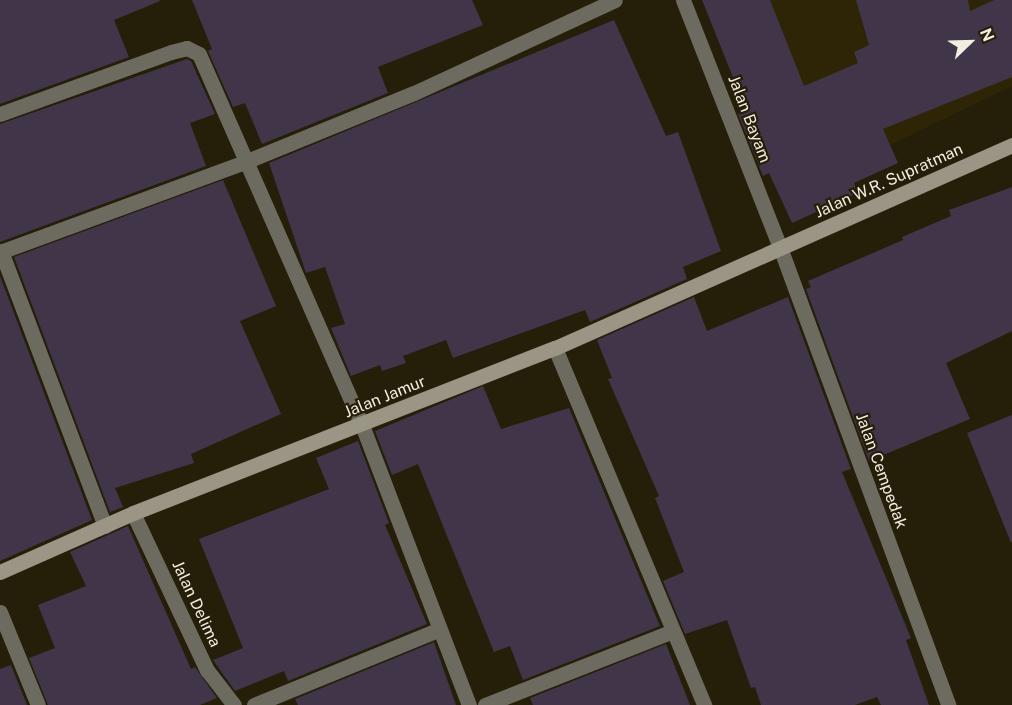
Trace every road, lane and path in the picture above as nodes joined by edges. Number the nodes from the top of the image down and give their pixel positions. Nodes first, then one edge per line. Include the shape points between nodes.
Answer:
1 (615, 0) edge
2 (683, 0) edge
3 (0, 114) edge
4 (1012, 145) edge
5 (247, 161) junction
6 (781, 250) junction
7 (1, 252) edge
8 (555, 348) junction
9 (362, 425) junction
10 (133, 513) junction
11 (105, 526) junction
12 (0, 572) edge
13 (0, 612) edge
14 (438, 630) junction
15 (673, 631) junction
16 (38, 705) edge
17 (234, 705) edge
18 (254, 705) edge
19 (469, 705) edge
20 (485, 705) edge
21 (704, 705) edge
22 (948, 705) edge

1 - 5 street via 414,93
2 - 6 street, Jalan Bayam
3 - 5 street via 187,48 199,54
4 - 6 street, Jalan W.R. Supratman
5 - 7 street
5 - 9 street
6 - 8 street, Jalan Jamur
6 - 22 street, Jalan Cempedak
7 - 11 street
8 - 9 street, Jalan Jamur
8 - 15 street
9 - 10 street, Jalan Jamur
9 - 14 street
10 - 11 street, Jalan Jamur
10 - 17 street, Jalan Delima via 207,670
11 - 12 street, Jalan Jamur
13 - 16 street
14 - 18 street
14 - 19 street
15 - 20 street
15 - 21 street

